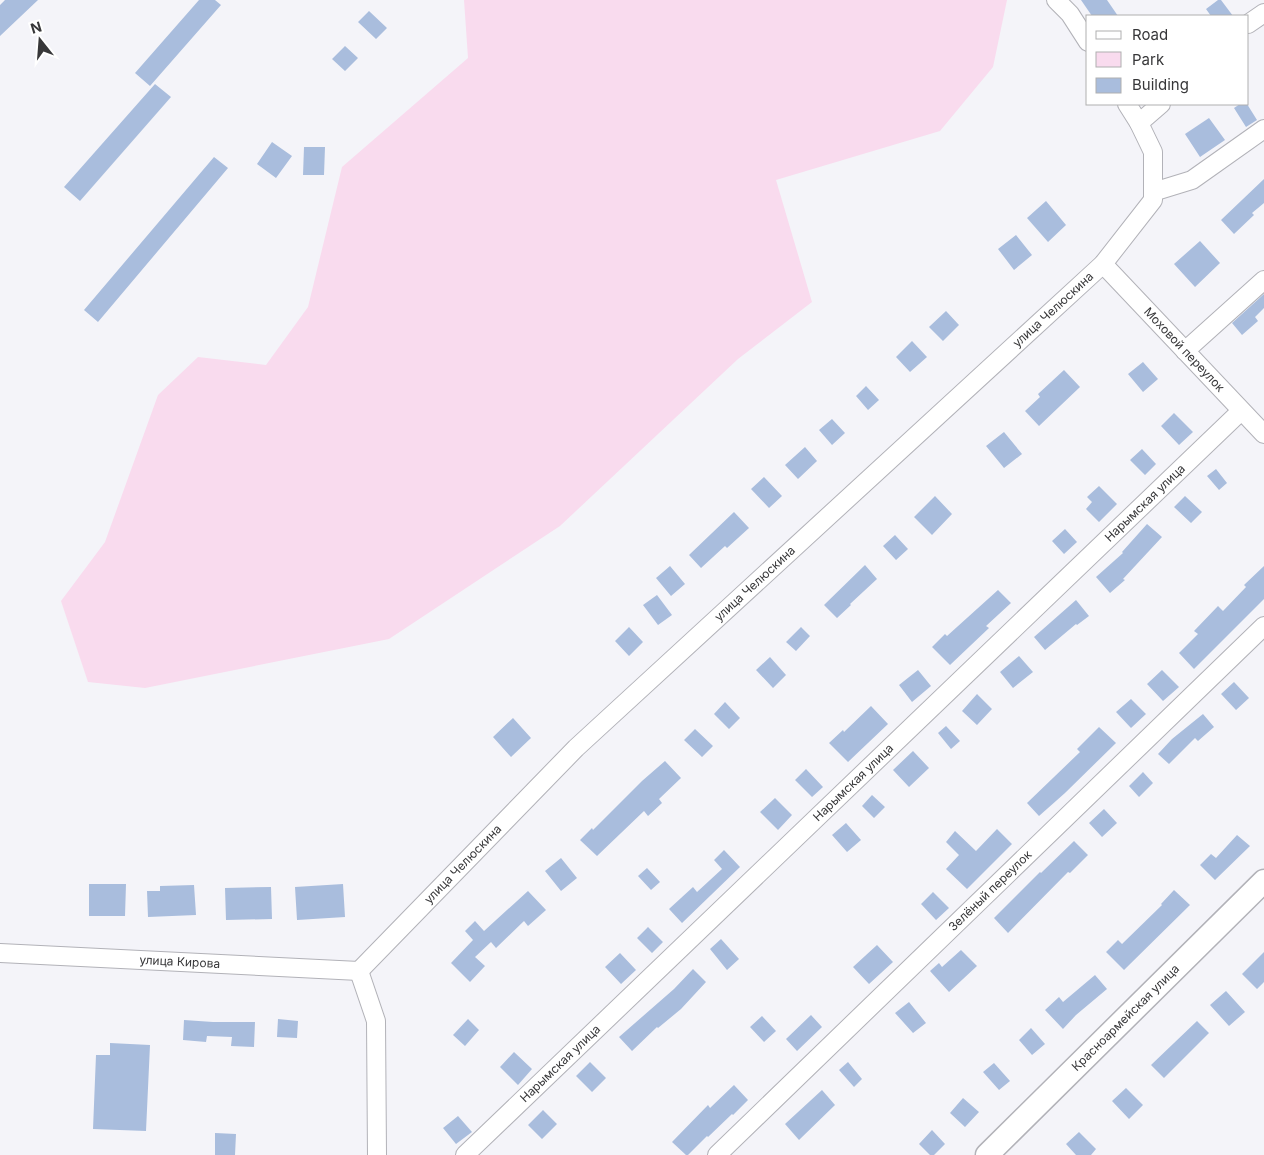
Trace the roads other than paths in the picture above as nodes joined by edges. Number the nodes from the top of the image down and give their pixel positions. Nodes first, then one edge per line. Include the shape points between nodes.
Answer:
1 (1056, 0) edge
2 (1264, 13) edge
3 (1249, 23) edge
4 (1086, 39) edge
5 (1128, 105) edge
6 (1160, 105) edge
7 (1139, 123) junction
8 (1264, 129) edge
9 (1153, 196) junction
10 (1103, 264) junction
11 (1264, 280) edge
12 (1185, 351) junction
13 (1241, 410) junction
14 (1264, 434) edge
15 (1264, 626) edge
16 (1264, 881) edge
17 (0, 954) edge
18 (359, 971) junction
19 (470, 1153) edge
20 (377, 1155) edge
21 (717, 1155) edge
22 (986, 1155) edge

1 - 4 street via 1070,14
2 - 3 street
5 - 7 street
6 - 7 street
7 - 9 street via 1153,152
8 - 9 street via 1192,180
9 - 10 street, улица Челюскина
10 - 12 street, Моховой переулок
10 - 18 street, улица Челюскина via 576,748
11 - 12 street
12 - 13 street, Моховой переулок
13 - 14 street, Моховой переулок
13 - 19 street, Нарымская улица
15 - 21 street, Зелёный переулок
16 - 22 main road, Красноармейская улица
17 - 18 street, улица Кирова
18 - 20 street via 376,1021

